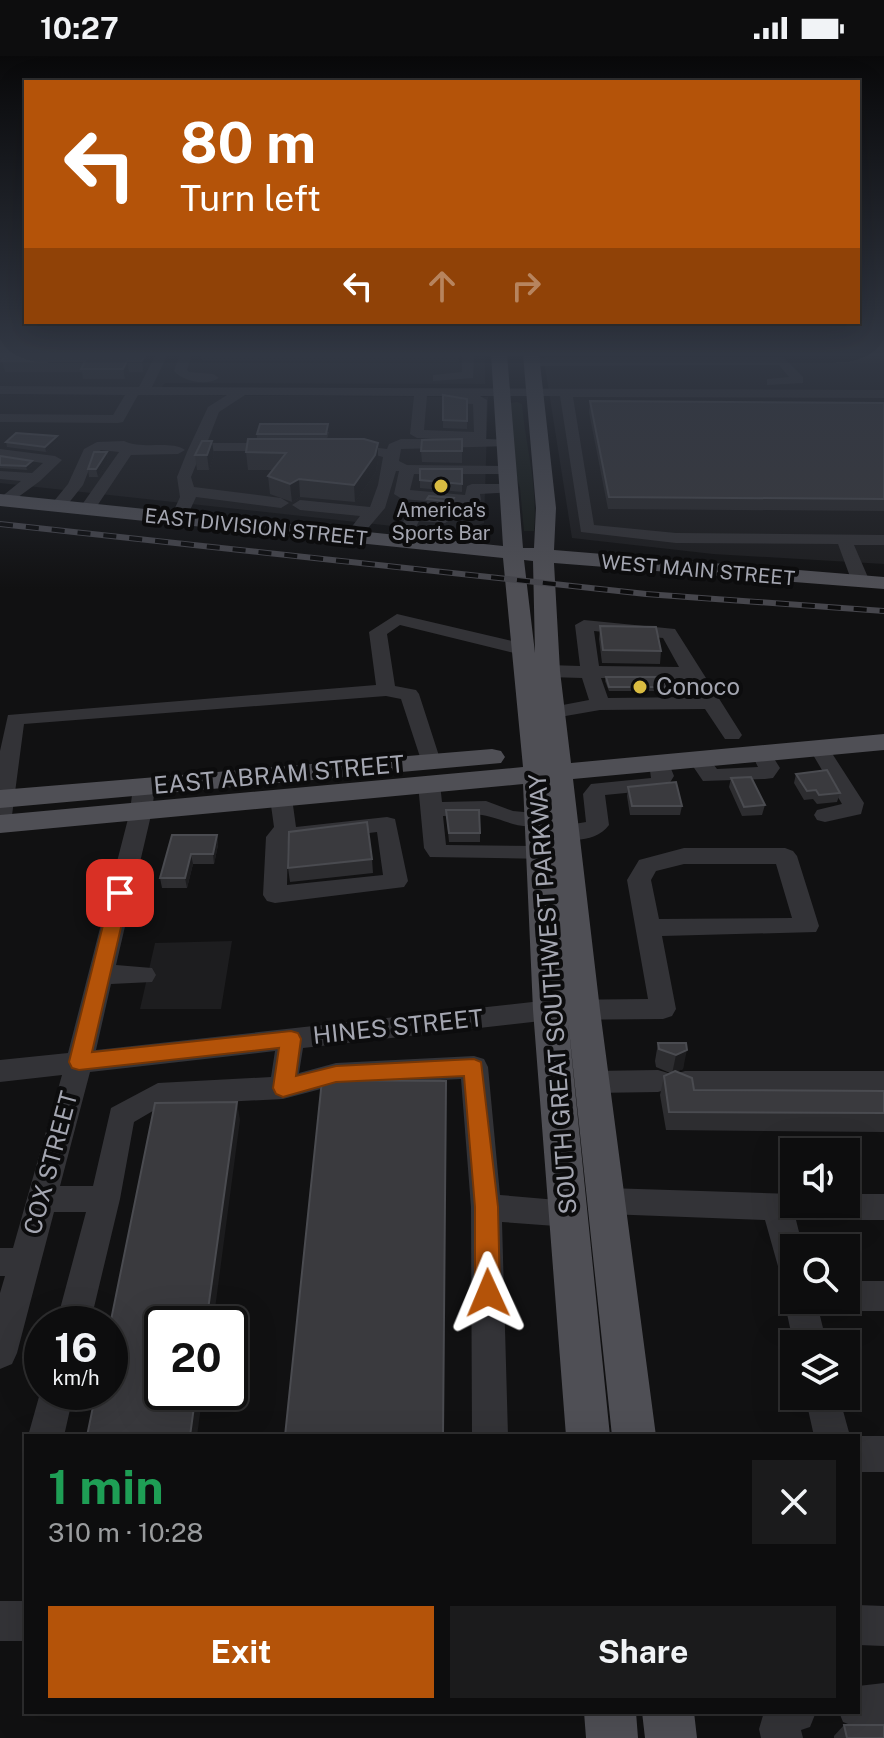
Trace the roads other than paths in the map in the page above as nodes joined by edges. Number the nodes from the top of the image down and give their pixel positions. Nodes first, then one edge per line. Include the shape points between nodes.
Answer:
1 (204, 432) edge
2 (417, 432) edge
3 (480, 432) edge
4 (505, 432) edge
5 (538, 432) edge
6 (572, 432) edge
7 (506, 443) junction
8 (292, 448) edge
9 (333, 448) edge
10 (198, 449) junction
11 (178, 450) dead end
12 (126, 451) junction
13 (0, 453) edge
14 (540, 455) junction
15 (576, 455) junction
16 (407, 469) junction
17 (0, 475) edge
18 (35, 478) junction
19 (508, 480) junction
20 (186, 491) junction
21 (3, 500) edge
22 (281, 503) edge
23 (300, 505) dead end
24 (58, 506) junction
25 (87, 509) junction
26 (373, 512) junction
27 (445, 518) dead end
28 (178, 519) junction
29 (510, 520) junction
30 (586, 521) junction
31 (662, 522) dead end
32 (352, 537) junction
33 (844, 540) junction
34 (884, 540) edge
35 (401, 542) junction
36 (437, 546) junction
37 (513, 553) junction
38 (542, 556) junction
39 (861, 582) junction
40 (884, 583) edge
41 (522, 649) junction
42 (548, 671) junction
43 (590, 672) junction
44 (692, 673) junction
45 (386, 690) junction
46 (711, 703) junction
47 (600, 704) junction
48 (554, 712) junction
49 (884, 721) edge
50 (732, 735) junction
51 (884, 742) edge
52 (767, 746) junction
53 (819, 748) junction
54 (547, 763) junction
55 (660, 763) junction
56 (430, 785) junction
57 (281, 798) junction
58 (142, 799) junction
59 (1, 811) edge
60 (825, 815) dead end
61 (547, 835) junction
62 (277, 837) junction
63 (648, 928) junction
64 (100, 974) junction
65 (143, 975) dead end
66 (567, 1010) junction
67 (291, 1039) junction
68 (79, 1062) junction
69 (11, 1070) edge
70 (593, 1082) junction
71 (884, 1082) edge
72 (283, 1088) junction
73 (42, 1199) junction
74 (105, 1199) junction
75 (607, 1201) junction
76 (486, 1207) junction
77 (777, 1207) junction
78 (884, 1207) edge
79 (569, 1214) junction
80 (784, 1234) edge
81 (12, 1262) edge
82 (860, 1296) edge
83 (884, 1296) edge
84 (78, 1306) edge
85 (0, 1353) edge
86 (52, 1410) edge
87 (826, 1410) edge
88 (46, 1434) edge
89 (490, 1434) edge
90 (588, 1434) edge
91 (634, 1434) edge
92 (832, 1434) edge
93 (860, 1454) edge
94 (884, 1454) edge
95 (0, 1621) edge
96 (24, 1621) edge
97 (860, 1625) edge
98 (884, 1626) edge
99 (884, 1704) edge
100 (860, 1707) edge
101 (610, 1714) edge
102 (668, 1714) edge
103 (788, 1714) edge
104 (612, 1738) edge
105 (671, 1738) edge
106 (782, 1738) edge

1 - 10 street
2 - 3 street
4 - 7 main road, SOUTH GREAT SOUTHWEST PARKWAY
5 - 14 main road, SOUTH GREAT SOUTHWEST PARKWAY
6 - 15 street
7 - 16 street via 401,443 394,447 392,461
7 - 19 main road, SOUTH GREAT SOUTHWEST PARKWAY
8 - 10 street
9 - 26 street via 374,449 390,455 389,476
10 - 20 street via 184,477
11 - 12 street
12 - 24 street via 124,445 109,445 89,452 75,485
12 - 25 street
13 - 18 street via 55,460
14 - 15 street
14 - 38 main road, SOUTH GREAT SOUTHWEST PARKWAY via 546,508
15 - 30 street
16 - 19 street
16 - 19 street via 402,494 473,500 472,489
17 - 18 street
18 - 21 street
19 - 29 main road, SOUTH GREAT SOUTHWEST PARKWAY
20 - 22 street
20 - 28 street
21 - 24 main road, EAST DIVISION STREET
23 - 26 street
24 - 25 main road, EAST DIVISION STREET
25 - 28 main road, EAST DIVISION STREET
26 - 32 street
27 - 35 street via 414,516
28 - 32 main road, EAST DIVISION STREET
29 - 36 main road via 482,537
29 - 37 main road, SOUTH GREAT SOUTHWEST PARKWAY
30 - 31 street
30 - 33 street via 587,529 633,535
32 - 35 main road, EAST DIVISION STREET
33 - 34 street
33 - 39 street
35 - 36 main road, EAST DIVISION STREET
36 - 37 main road, EAST DIVISION STREET
37 - 38 main road, WEST MAIN STREET
37 - 41 main road, SOUTH GREAT SOUTHWEST PARKWAY
38 - 39 main road, WEST MAIN STREET
38 - 42 main road, SOUTH GREAT SOUTHWEST PARKWAY
39 - 40 main road, WEST MAIN STREET
41 - 45 street via 397,619 378,632
41 - 54 main road, SOUTH GREAT SOUTHWEST PARKWAY
42 - 43 street
42 - 48 main road, SOUTH GREAT SOUTHWEST PARKWAY
43 - 44 street
43 - 44 street via 584,625 669,633
43 - 47 street
44 - 46 street
45 - 56 street via 409,694
45 - 59 street via 15,719
46 - 47 street
46 - 50 street
47 - 48 street
48 - 54 main road, SOUTH GREAT SOUTHWEST PARKWAY
49 - 52 main road
50 - 52 main road
50 - 54 main road
51 - 53 main road
52 - 53 main road
52 - 55 main road
53 - 60 street via 853,803 853,809
54 - 55 main road
54 - 56 main road, EAST ABRAM STREET
54 - 61 main road, SOUTH GREAT SOUTHWEST PARKWAY
55 - 61 street via 663,776 658,784 599,789 594,794 598,825 585,832
56 - 57 main road, EAST ABRAM STREET
56 - 58 main road, EAST ABRAM STREET
56 - 61 street
56 - 61 street via 438,852
57 - 58 main road, EAST ABRAM STREET
57 - 62 street via 285,829
58 - 59 main road, EAST ABRAM STREET
58 - 64 street, COX STREET
61 - 66 main road, SOUTH GREAT SOUTHWEST PARKWAY
62 - 62 street via 275,895 396,881 387,824
63 - 63 street via 639,880 647,865 684,856 785,856 807,926
63 - 66 street, HINES STREET via 663,1009
64 - 65 street
64 - 68 street, COX STREET
66 - 67 street, HINES STREET
66 - 70 main road, SOUTH GREAT SOUTHWEST PARKWAY
66 - 79 main road, SOUTH GREAT SOUTHWEST PARKWAY
67 - 68 street, HINES STREET
67 - 72 street
68 - 69 street, HINES STREET
68 - 73 street, COX STREET
70 - 71 street
70 - 75 main road, SOUTH GREAT SOUTHWEST PARKWAY
72 - 74 street via 158,1094 121,1116
72 - 76 street via 336,1074 474,1067
73 - 74 street
73 - 81 street, COX STREET
74 - 84 street
75 - 77 street
75 - 91 main road, SOUTH GREAT SOUTHWEST PARKWAY
76 - 79 street
76 - 89 street
77 - 78 street
77 - 80 street
79 - 90 main road, SOUTH GREAT SOUTHWEST PARKWAY
81 - 85 street, COX STREET
82 - 83 street
86 - 88 street
87 - 92 street
93 - 94 street
95 - 96 street
97 - 98 street
99 - 100 street
101 - 104 main road
102 - 105 main road
103 - 106 street via 780,1729

